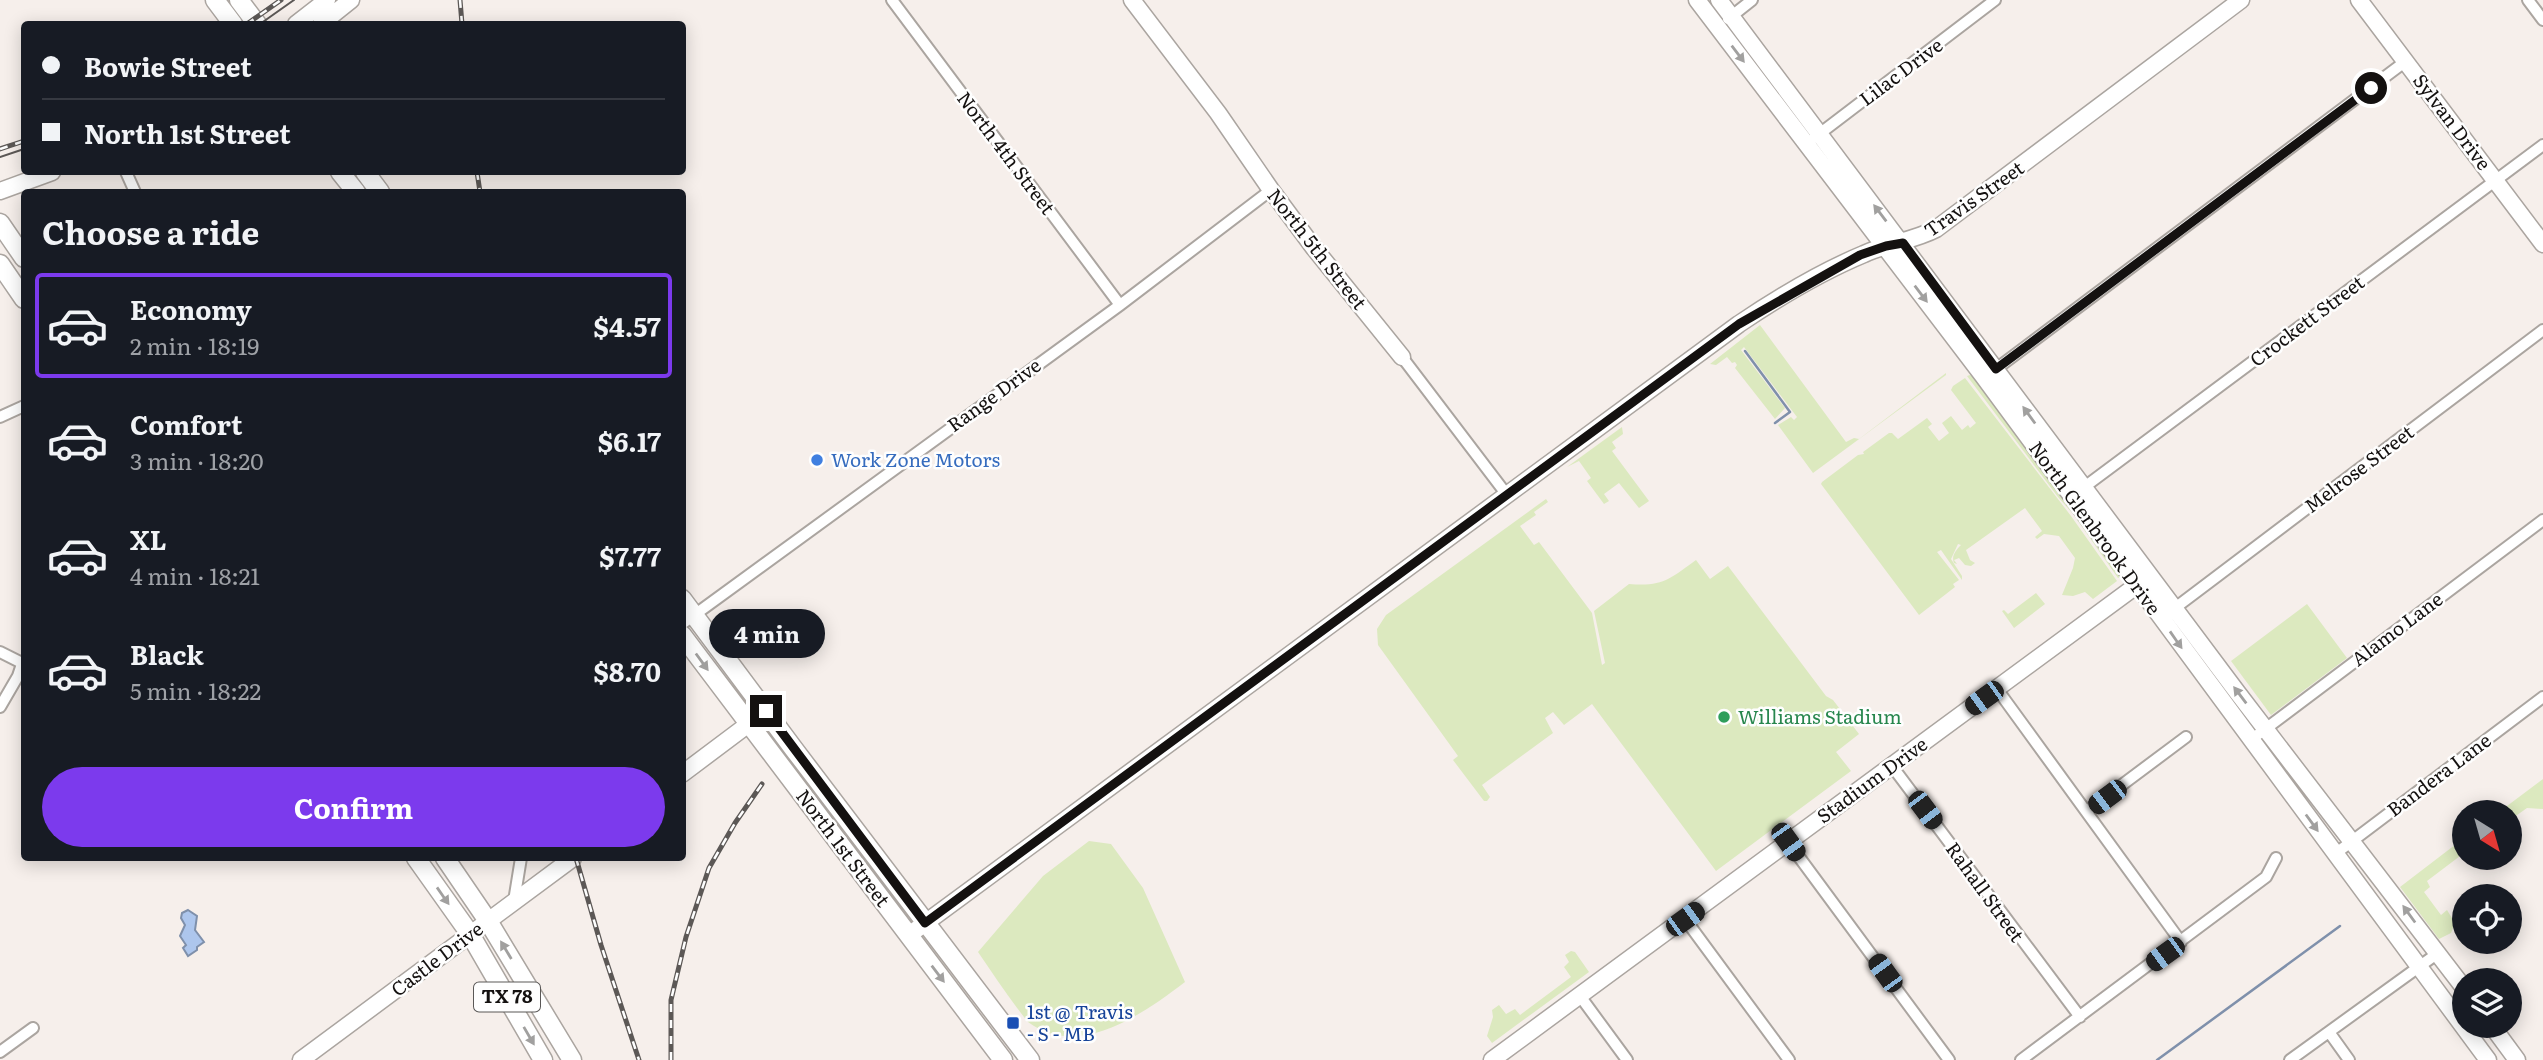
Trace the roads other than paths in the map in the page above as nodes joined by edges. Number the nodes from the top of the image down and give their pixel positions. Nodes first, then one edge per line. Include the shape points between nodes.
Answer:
1 (215, 0) edge
2 (239, 0) edge
3 (327, 0) edge
4 (351, 0) edge
5 (892, 0) edge
6 (1132, 0) edge
7 (1697, 0) edge
8 (1719, 0) edge
9 (1752, 0) edge
10 (1995, 0) edge
11 (2241, 0) edge
12 (2359, 0) edge
13 (2528, 0) edge
14 (2543, 20) edge
15 (231, 21) edge
16 (255, 21) edge
17 (300, 21) edge
18 (325, 21) edge
19 (1724, 22) junction
20 (2406, 61) junction
21 (1819, 133) junction
22 (1806, 144) junction
23 (2543, 145) edge
24 (44, 175) edge
25 (342, 175) edge
26 (2496, 180) junction
27 (354, 189) edge
28 (1271, 190) junction
29 (0, 191) edge
30 (0, 223) edge
31 (1903, 243) junction
32 (2543, 244) edge
33 (1886, 246) junction
34 (21, 254) edge
35 (0, 264) edge
36 (21, 295) edge
37 (1120, 305) junction
38 (2543, 330) edge
39 (1402, 357) joint
40 (1990, 374) junction
41 (21, 407) edge
42 (0, 417) edge
43 (2078, 492) junction
44 (1507, 495) junction
45 (2543, 520) edge
46 (2151, 575) junction
47 (2137, 584) junction
48 (2175, 608) junction
49 (689, 620) edge
50 (686, 640) edge
51 (0, 653) edge
52 (21, 663) edge
53 (21, 670) edge
54 (1997, 688) junction
55 (2543, 696) edge
56 (0, 707) edge
57 (766, 711) junction
58 (749, 724) junction
59 (2258, 734) junction
60 (2186, 737) dead end
61 (1892, 766) junction
62 (686, 772) edge
63 (2087, 811) junction
64 (2352, 840) junction
65 (1788, 842) junction
66 (2334, 854) junction
67 (2276, 858) dead end
68 (418, 861) edge
69 (447, 861) edge
70 (521, 861) edge
71 (569, 861) edge
72 (904, 896) junction
73 (514, 901) junction
74 (888, 907) junction
75 (1685, 919) junction
76 (488, 920) junction
77 (925, 923) junction
78 (470, 934) junction
79 (909, 935) junction
80 (2181, 942) junction
81 (2438, 953) junction
82 (2418, 967) junction
83 (2452, 972) edge
84 (1580, 996) junction
85 (2080, 1017) junction
86 (33, 1028) dead end
87 (2329, 1032) junction
88 (1009, 1033) junction
89 (2501, 1038) edge
90 (992, 1045) junction
91 (0, 1052) edge
92 (301, 1060) edge
93 (543, 1060) edge
94 (572, 1060) edge
95 (1003, 1060) edge
96 (1030, 1060) edge
97 (1492, 1060) edge
98 (1627, 1060) edge
99 (1789, 1060) edge
100 (1949, 1060) edge
101 (2021, 1060) edge
102 (2290, 1060) edge
103 (2349, 1060) edge
104 (2488, 1060) edge
105 (2517, 1060) edge

1 - 15 main road
2 - 16 main road
3 - 17 street
4 - 18 street
5 - 37 street, North 4th Street
6 - 28 street, North 5th Street
7 - 19 street, North Glenbrook Drive
8 - 19 street, North Glenbrook Drive
9 - 19 street
10 - 21 street, Lilac Drive
11 - 31 street, Travis Street via 1937,229
12 - 20 street, Sylvan Drive
13 - 14 street
19 - 21 street, North Glenbrook Drive
19 -> 22 street, North Glenbrook Drive
20 - 26 street, Sylvan Drive
20 - 40 street
21 - 22 street, Lilac Drive
31 -> 21 street, North Glenbrook Drive
22 - 33 street, North Glenbrook Drive
23 - 26 street, Crockett Street
24 - 29 street
25 - 27 main road
26 - 32 street, Sylvan Drive
26 - 43 street, Crockett Street
28 - 37 street, Range Drive
28 - 39 street, North 5th Street
30 - 34 main road
31 - 33 street, Travis Street
31 - 40 street, North Glenbrook Drive
33 -> 40 street, North Glenbrook Drive
33 - 44 street, Travis Street via 1844,263 1739,324
35 - 36 main road
37 - 49 street, Range Drive
38 - 48 street, Melrose Street
39 - 44 street, North 5th Street
40 - 43 street, North Glenbrook Drive
41 - 42 street
43 - 46 street, North Glenbrook Drive
43 - 47 street, North Glenbrook Drive
44 - 77 street, Travis Street
45 - 59 street, Alamo Lane
46 - 47 street, Stadium Drive
46 - 48 street, North Glenbrook Drive
47 - 54 street, Stadium Drive
47 -> 59 street, North Glenbrook Drive via 2180,646
59 -> 48 street, North Glenbrook Drive
49 - 57 main road, North 1st Street
50 -> 58 main road, North 1st Street
51 - 52 street
53 - 56 street
54 - 61 street, Stadium Drive
54 - 63 street
55 - 64 street, Bandera Lane
57 - 58 street
57 - 72 main road, North 1st Street
58 - 62 street
58 - 74 main road, North 1st Street
59 - 64 street, North Glenbrook Drive
59 -> 66 street, North Glenbrook Drive
60 - 63 street
61 - 65 street, Stadium Drive
61 - 85 street, Rahall Street
63 - 80 street
64 - 66 street, Bandera Lane
81 -> 64 street, North Glenbrook Drive
65 - 75 street, Stadium Drive
65 - 100 street
66 - 82 street, North Glenbrook Drive
67 - 80 street via 2266,877
68 -> 78 main road, TX 78
69 - 76 main road, TX 78
70 - 73 street
71 - 73 street, Castle Drive
72 - 74 main road
72 - 77 main road, North 1st Street
73 - 76 street, Castle Drive
74 - 79 main road, North 1st Street
75 - 84 street, Stadium Drive
75 - 99 street
76 - 78 street, Castle Drive
94 -> 76 main road, TX 78
77 - 79 street, Travis Street
77 - 88 main road, North 1st Street
78 - 92 street, Castle Drive
78 -> 93 main road, TX 78
79 -> 90 main road, North 1st Street
80 - 85 street
81 - 82 street
81 - 83 street, North Glenbrook Drive
82 - 87 street
82 - 104 street, North Glenbrook Drive
84 - 97 street, Stadium Drive
84 - 98 street
85 - 101 street
86 - 91 street
87 - 102 street
87 - 103 street
88 - 90 main road
88 - 96 main road, North 1st Street
89 - 105 street
90 - 95 main road, North 1st Street

